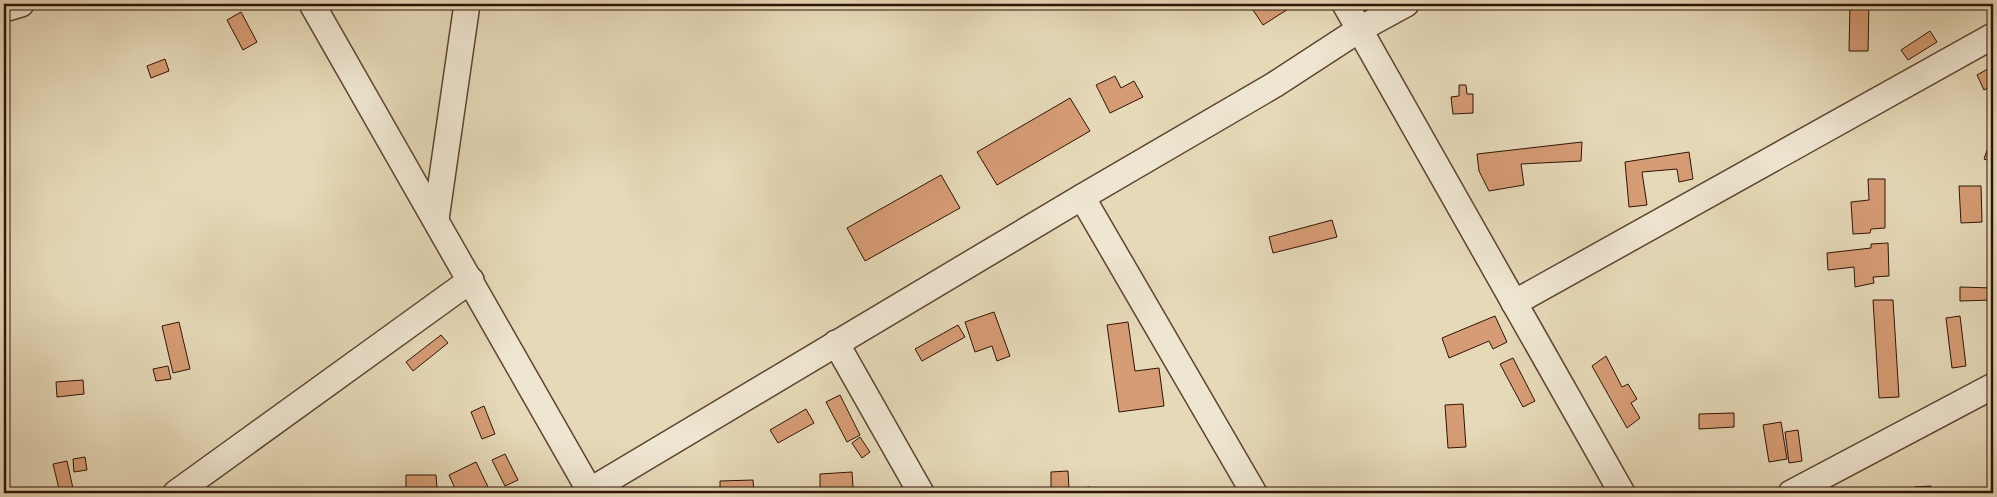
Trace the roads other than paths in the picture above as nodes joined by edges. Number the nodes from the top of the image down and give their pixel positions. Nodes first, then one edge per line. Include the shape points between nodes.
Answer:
1 (21, 4) edge
2 (312, 4) edge
3 (467, 4) edge
4 (1345, 4) edge
5 (1406, 4) edge
6 (4, 9) edge
7 (1360, 29) junction
8 (1993, 36) edge
9 (1082, 197) junction
10 (436, 220) junction
11 (471, 280) junction
12 (1514, 303) junction
13 (836, 343) junction
14 (1993, 386) edge
15 (589, 492) edge
16 (176, 493) edge
17 (921, 493) edge
18 (1254, 493) edge
19 (1622, 493) edge
20 (1791, 493) edge

1 - 6 street
2 - 10 street
3 - 10 street
4 - 7 street
5 - 7 street
7 - 9 street via 1274,85
7 - 12 street
8 - 12 street
9 - 13 street
9 - 18 street
10 - 11 street
11 - 15 street
11 - 16 street
12 - 19 street
13 - 15 street
13 - 17 street
14 - 20 street

